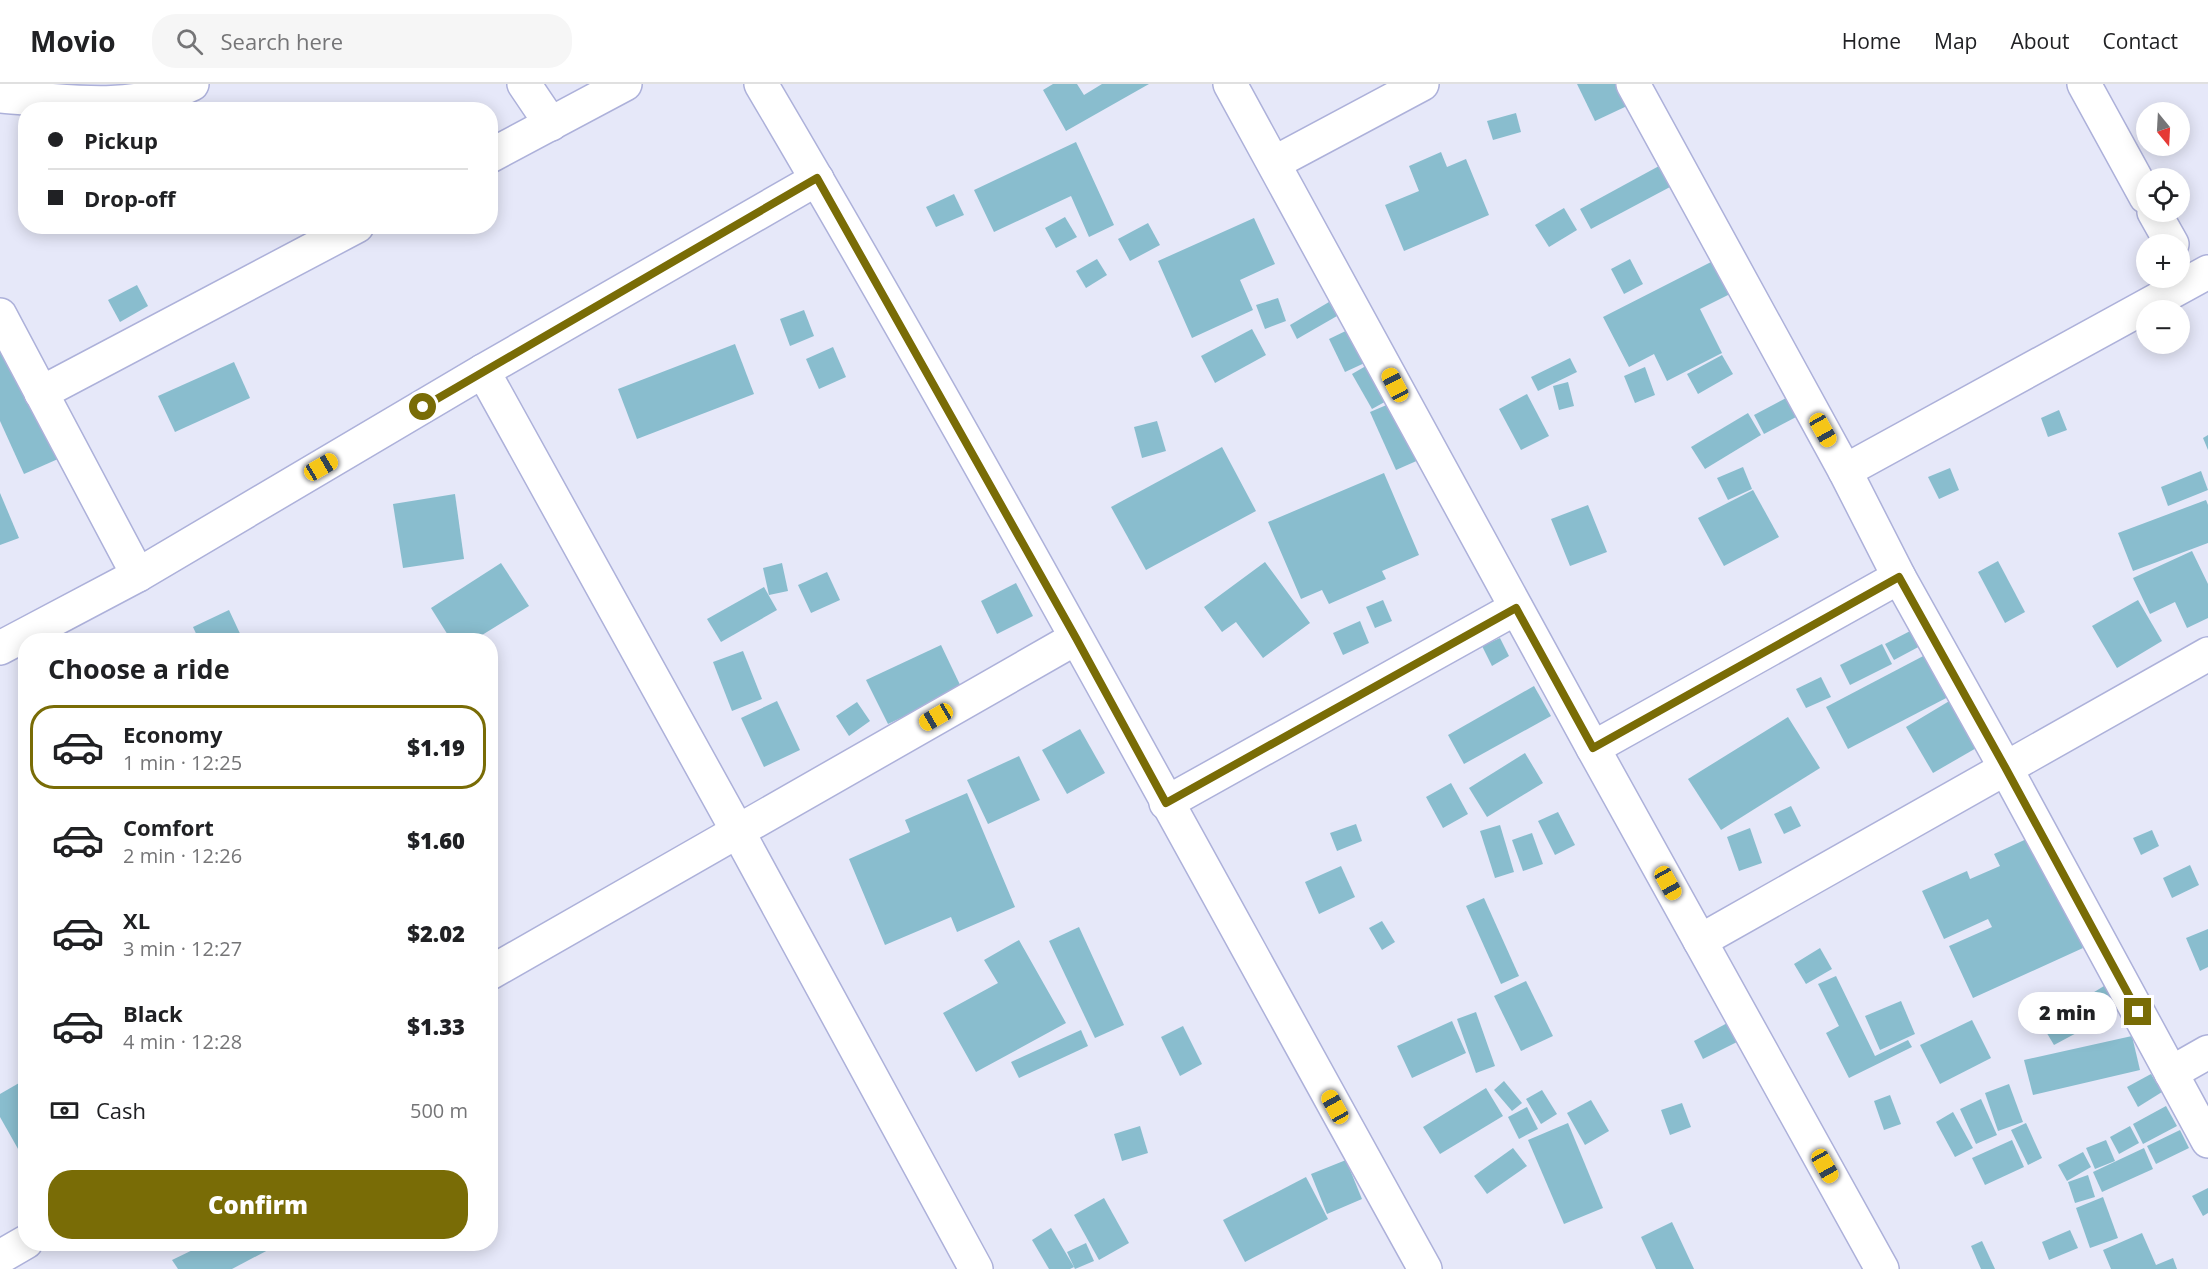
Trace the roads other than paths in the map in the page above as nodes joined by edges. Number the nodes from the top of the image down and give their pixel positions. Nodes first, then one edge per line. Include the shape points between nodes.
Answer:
1 (192, 84) edge
2 (524, 84) edge
3 (625, 84) edge
4 (761, 84) edge
5 (1230, 84) edge
6 (1422, 84) edge
7 (1633, 84) edge
8 (2085, 84) edge
9 (0, 96) edge
10 (108, 102) edge
11 (132, 102) edge
12 (551, 124) junction
13 (498, 152) edge
14 (1274, 163) junction
15 (817, 178) junction
16 (2136, 178) edge
17 (342, 234) edge
18 (2193, 270) edge
19 (0, 315) edge
20 (483, 371) junction
21 (41, 393) junction
22 (1845, 471) junction
23 (138, 575) junction
24 (1899, 577) junction
25 (1516, 608) junction
26 (28, 633) edge
27 (18, 638) edge
28 (1076, 638) junction
29 (0, 648) edge
30 (2208, 654) edge
31 (1593, 748) junction
32 (2005, 767) junction
33 (1166, 803) junction
34 (737, 830) junction
35 (1700, 940) junction
36 (498, 968) edge
37 (2208, 1052) edge
38 (2170, 1073) junction
39 (2208, 1141) edge
40 (18, 1247) edge
41 (0, 1257) edge
42 (976, 1269) edge
43 (1425, 1269) edge
44 (1882, 1269) edge

1 - 11 street via 156,98
2 - 12 street
3 - 12 street
4 - 15 street
5 - 14 street
6 - 14 street
7 - 22 street
8 - 16 street
9 - 10 street
12 - 13 street
14 - 25 street
15 - 20 street
15 - 28 street
17 - 21 street
18 - 22 street
19 - 21 street
20 - 23 street
20 - 34 street
21 - 23 street
22 - 24 street
23 - 26 street
24 - 31 street
24 - 32 street
25 - 31 street
25 - 33 street
27 - 29 street
28 - 33 street
28 - 34 street
30 - 32 street
31 - 35 street
32 - 35 street
32 - 38 street
33 - 43 street
34 - 36 street
34 - 42 street
35 - 44 street
37 - 38 street
38 - 39 street
40 - 41 street

